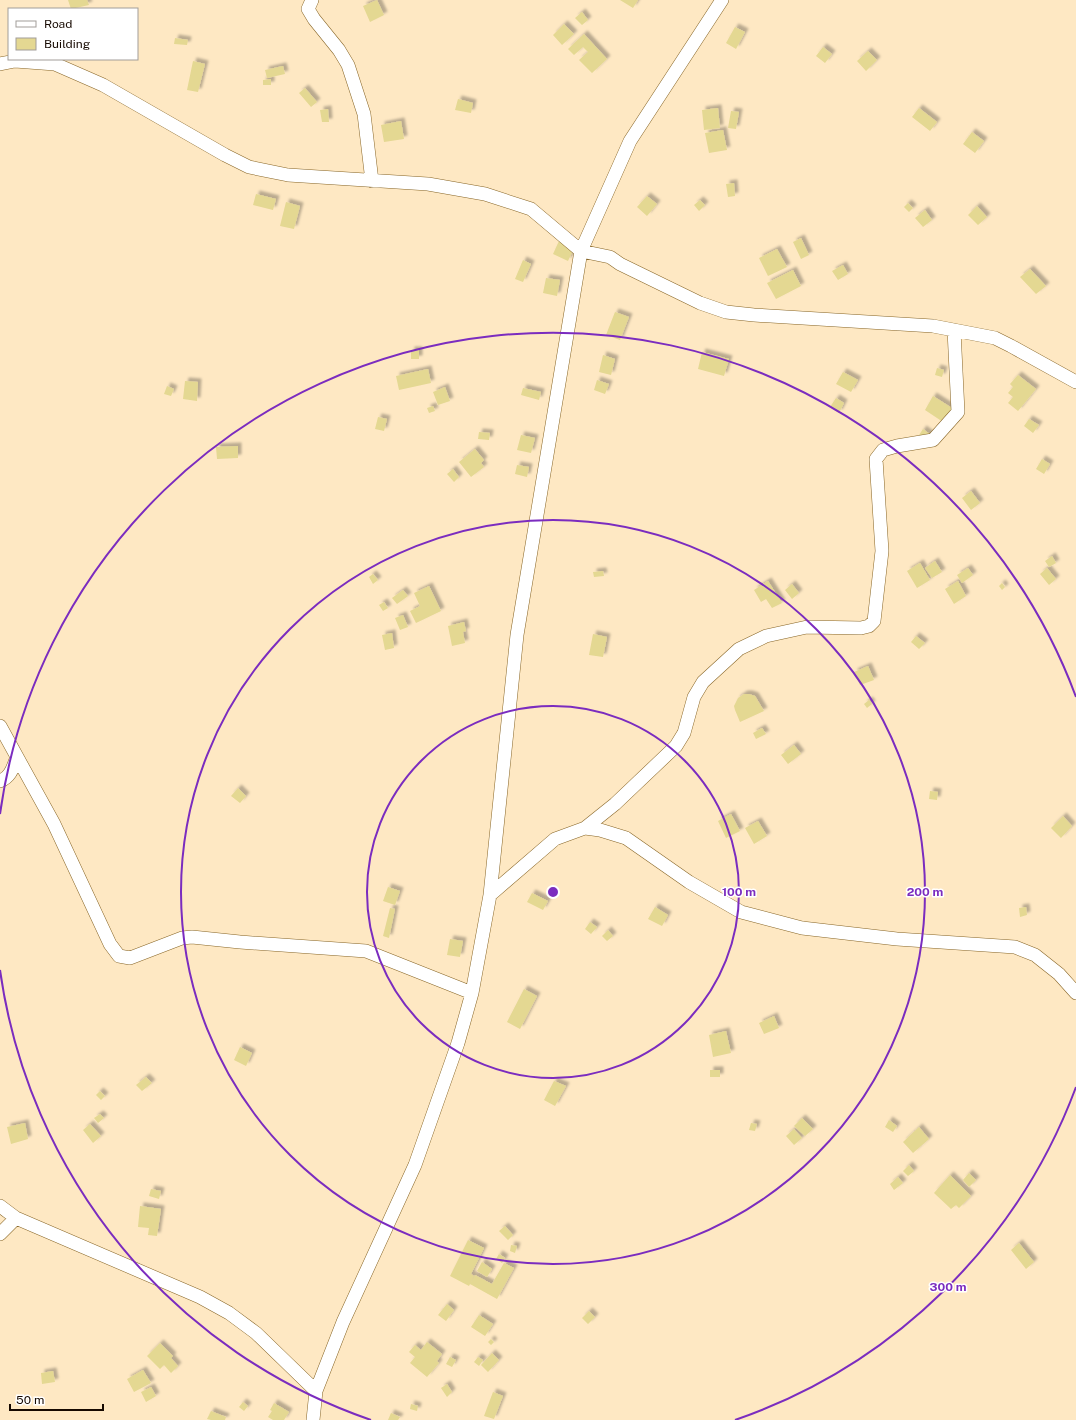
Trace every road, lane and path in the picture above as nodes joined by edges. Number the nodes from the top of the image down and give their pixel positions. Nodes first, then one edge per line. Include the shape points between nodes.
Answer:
1 (312, 0) edge
2 (722, 0) edge
3 (0, 64) edge
4 (372, 180) junction
5 (581, 251) junction
6 (954, 330) junction
7 (1076, 382) edge
8 (0, 726) edge
9 (17, 757) junction
10 (0, 781) edge
11 (585, 828) junction
12 (490, 895) junction
13 (472, 993) junction
14 (1076, 993) edge
15 (0, 1206) edge
16 (16, 1218) junction
17 (0, 1234) edge
18 (316, 1391) junction
19 (313, 1420) edge

1 - 4 street via 308,9 314,20 348,65 364,114
2 - 5 street via 630,141
3 - 4 street via 15,61 55,64 103,85 249,167 288,175
4 - 5 street via 428,184 485,194 531,209
5 - 6 street via 610,257 700,303 726,312 933,326
5 - 12 street via 517,635
6 - 7 street via 995,338
6 - 11 street via 958,412 933,440 883,450 876,459 882,550 874,621 869,626 861,628 807,627 766,636 740,649 703,682 694,697 684,733 676,746 615,804
8 - 9 street
9 - 10 street via 9,776
9 - 13 street via 54,824 110,944 119,956 130,958 182,938 192,937 366,951
11 - 12 street via 555,839
11 - 14 street via 626,838 689,882 741,912 802,928 897,939 1015,947 1035,955 1059,974
12 - 13 street
13 - 18 street via 458,1043 415,1165 343,1322
15 - 16 street
16 - 17 street
16 - 18 street via 200,1297 229,1313 256,1333
18 - 19 street

